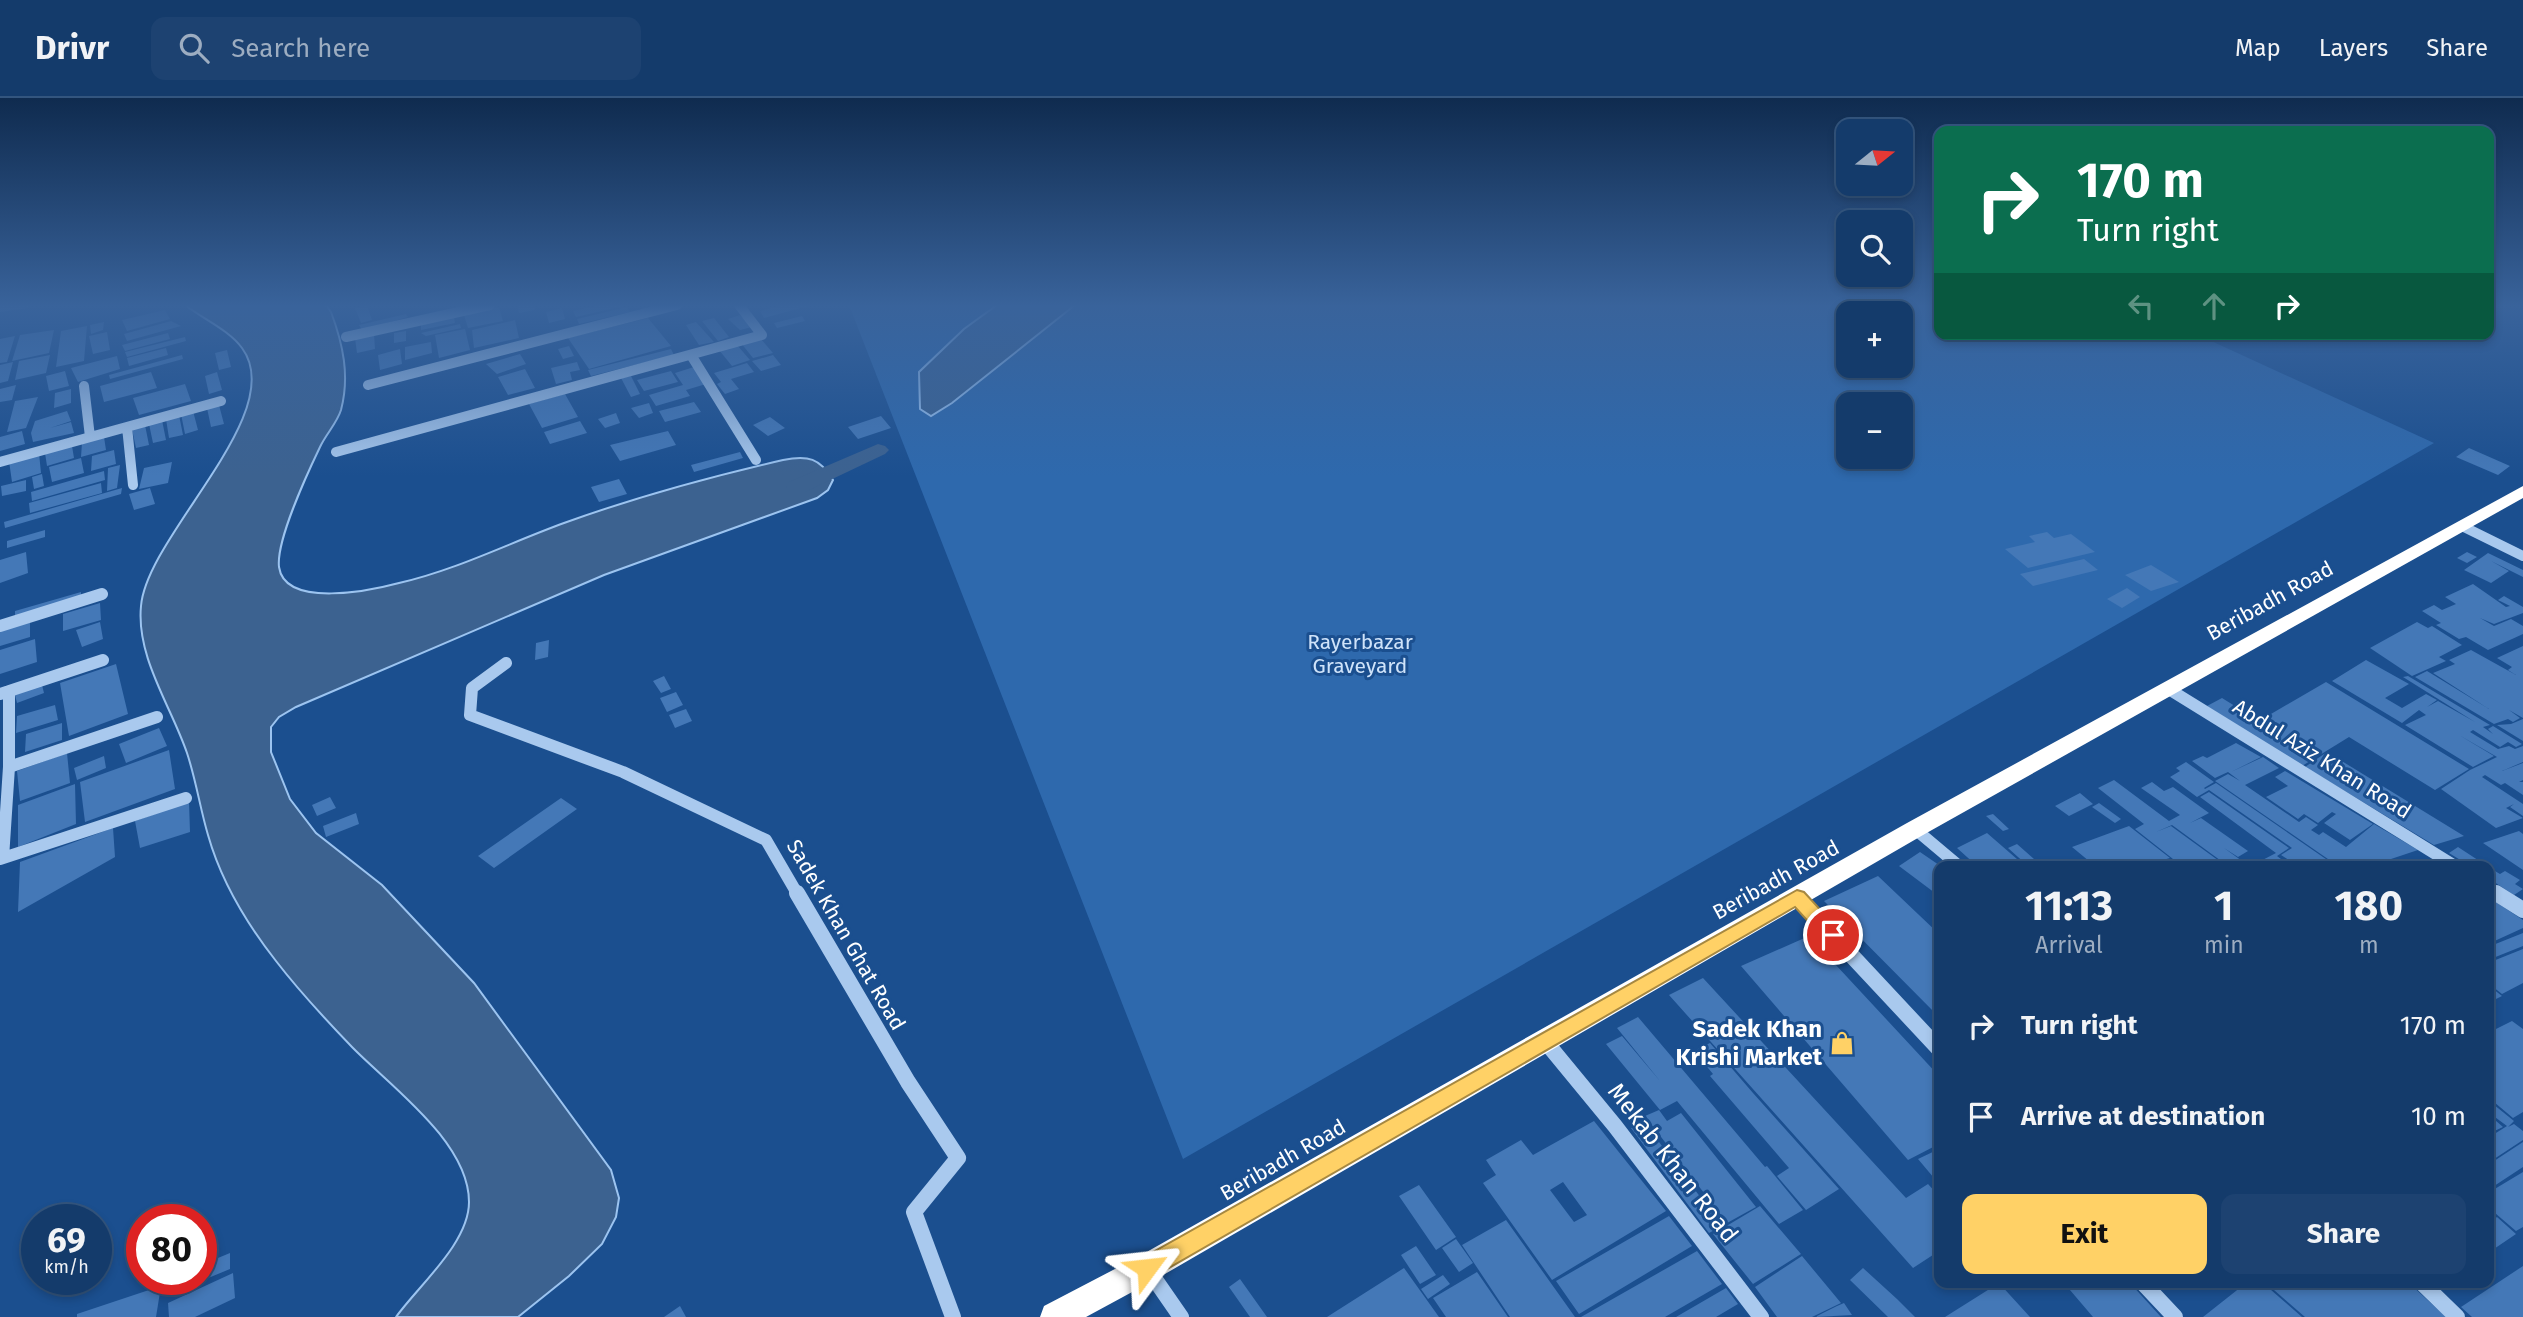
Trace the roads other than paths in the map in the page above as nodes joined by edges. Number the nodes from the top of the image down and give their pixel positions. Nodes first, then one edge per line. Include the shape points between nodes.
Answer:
1 (457, 362) edge
2 (666, 362) edge
3 (695, 362) edge
4 (368, 385) dead end
5 (84, 386) dead end
6 (220, 401) dead end
7 (127, 427) junction
8 (90, 437) junction
9 (336, 452) dead end
10 (756, 460) dead end
11 (0, 463) edge
12 (134, 485) dead end
13 (2523, 491) edge
14 (2462, 526) junction
15 (2523, 556) edge
16 (102, 594) dead end
17 (0, 626) edge
18 (103, 660) dead end
19 (506, 663) dead end
20 (2167, 688) junction
21 (5, 693) edge
22 (157, 717) dead end
23 (9, 767) junction
24 (186, 798) dead end
25 (1915, 829) junction
26 (1, 859) edge
27 (1953, 861) edge
28 (2447, 861) edge
29 (2494, 892) edge
30 (1797, 897) junction
31 (2523, 910) edge
32 (1545, 1041) junction
33 (1934, 1044) edge
34 (1147, 1268) junction
35 (2148, 1288) edge
36 (2427, 1288) edge
37 (953, 1317) edge
38 (1055, 1317) edge
39 (1181, 1317) edge
40 (1761, 1317) edge
41 (2175, 1317) edge
42 (2457, 1317) edge

1 - 4 street
2 - 9 street
3 - 10 street
5 - 8 street
6 - 7 street
7 - 8 street
7 - 12 street
8 - 11 street
13 - 14 highway, Beribadh Road
14 - 15 street
14 - 20 highway, Beribadh Road
16 - 17 street
18 - 21 street
19 - 37 street, Sadek Khan Ghat Road via 472,688 470,715 623,772 766,840 908,1082 958,1158 915,1212
20 - 25 highway, Beribadh Road
20 - 28 street, Abdul Aziz Khan Road
21 - 23 street
22 - 23 street
23 - 26 street
24 - 26 street
25 - 27 street
25 - 30 highway, Beribadh Road
29 - 31 street
30 - 32 highway, Beribadh Road
30 - 33 street
32 - 34 highway, Beribadh Road
32 - 40 street, Mekab Khan Road
34 - 38 highway, Beribadh Road
34 - 39 street
35 - 41 street
36 - 42 street

